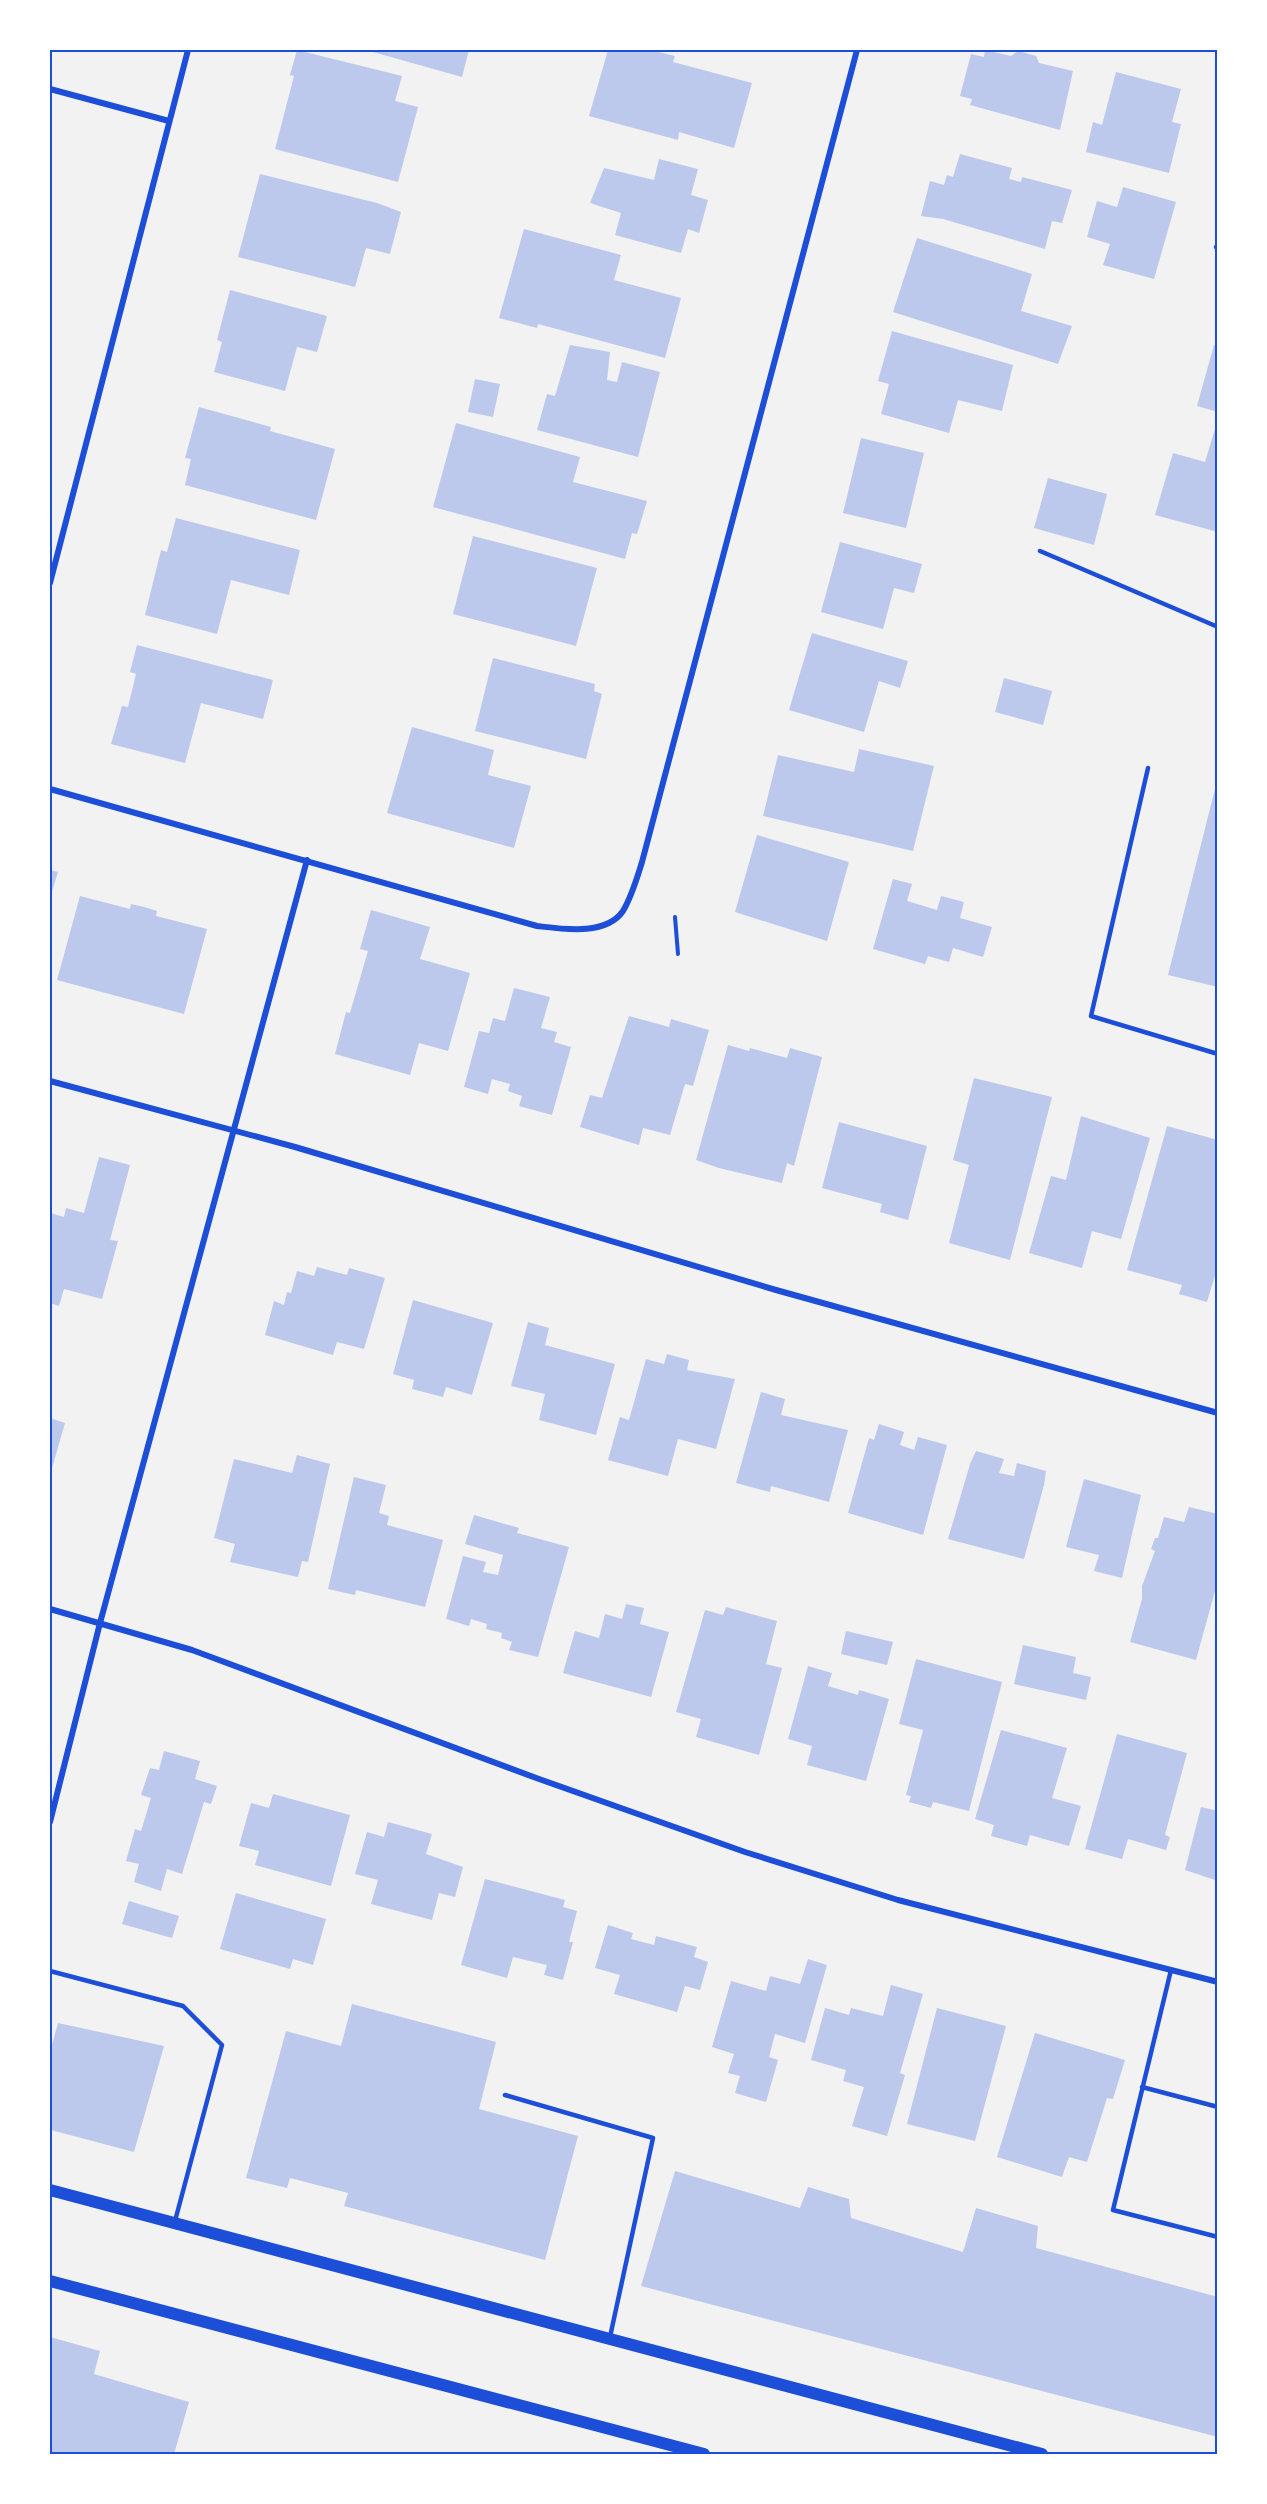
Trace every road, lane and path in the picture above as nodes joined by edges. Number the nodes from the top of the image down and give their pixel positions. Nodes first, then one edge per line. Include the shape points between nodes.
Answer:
1 (188, 50) edge
2 (857, 50) edge
3 (50, 89) edge
4 (169, 121) junction
5 (1040, 551) dead end
6 (50, 583) edge
7 (1218, 627) edge
8 (1148, 768) dead end
9 (50, 789) edge
10 (307, 860) junction
11 (675, 917) dead end
12 (678, 954) dead end
13 (1218, 1054) edge
14 (50, 1081) edge
15 (233, 1130) junction
16 (1218, 1413) edge
17 (50, 1609) edge
18 (100, 1623) junction
19 (50, 1822) edge
20 (1171, 1970) junction
21 (50, 1971) edge
22 (1218, 1982) edge
23 (1142, 2087) junction
24 (505, 2095) dead end
25 (1218, 2107) edge
26 (50, 2190) edge
27 (174, 2224) junction
28 (1218, 2237) edge
29 (50, 2281) edge
30 (610, 2339) junction
31 (704, 2454) edge
32 (1042, 2454) edge

1 - 4 street
2 - 10 street via 645,850 622,912 612,921 592,927 568,930 537,926
3 - 4 street
4 - 6 street
5 - 7 lane
8 - 13 lane via 1091,1016
9 - 10 street
10 - 15 street
11 - 12 path
14 - 15 street
15 - 16 street via 776,1290
15 - 18 street
17 - 18 street
18 - 19 street
18 - 20 street via 192,1650 745,1852 898,1900
20 - 22 street
20 - 23 lane
21 - 27 lane via 183,2006 222,2045
23 - 25 lane
23 - 28 lane via 1113,2210
24 - 30 lane via 653,2138
26 - 27 main road
27 - 30 main road
29 - 31 main road
30 - 32 main road

